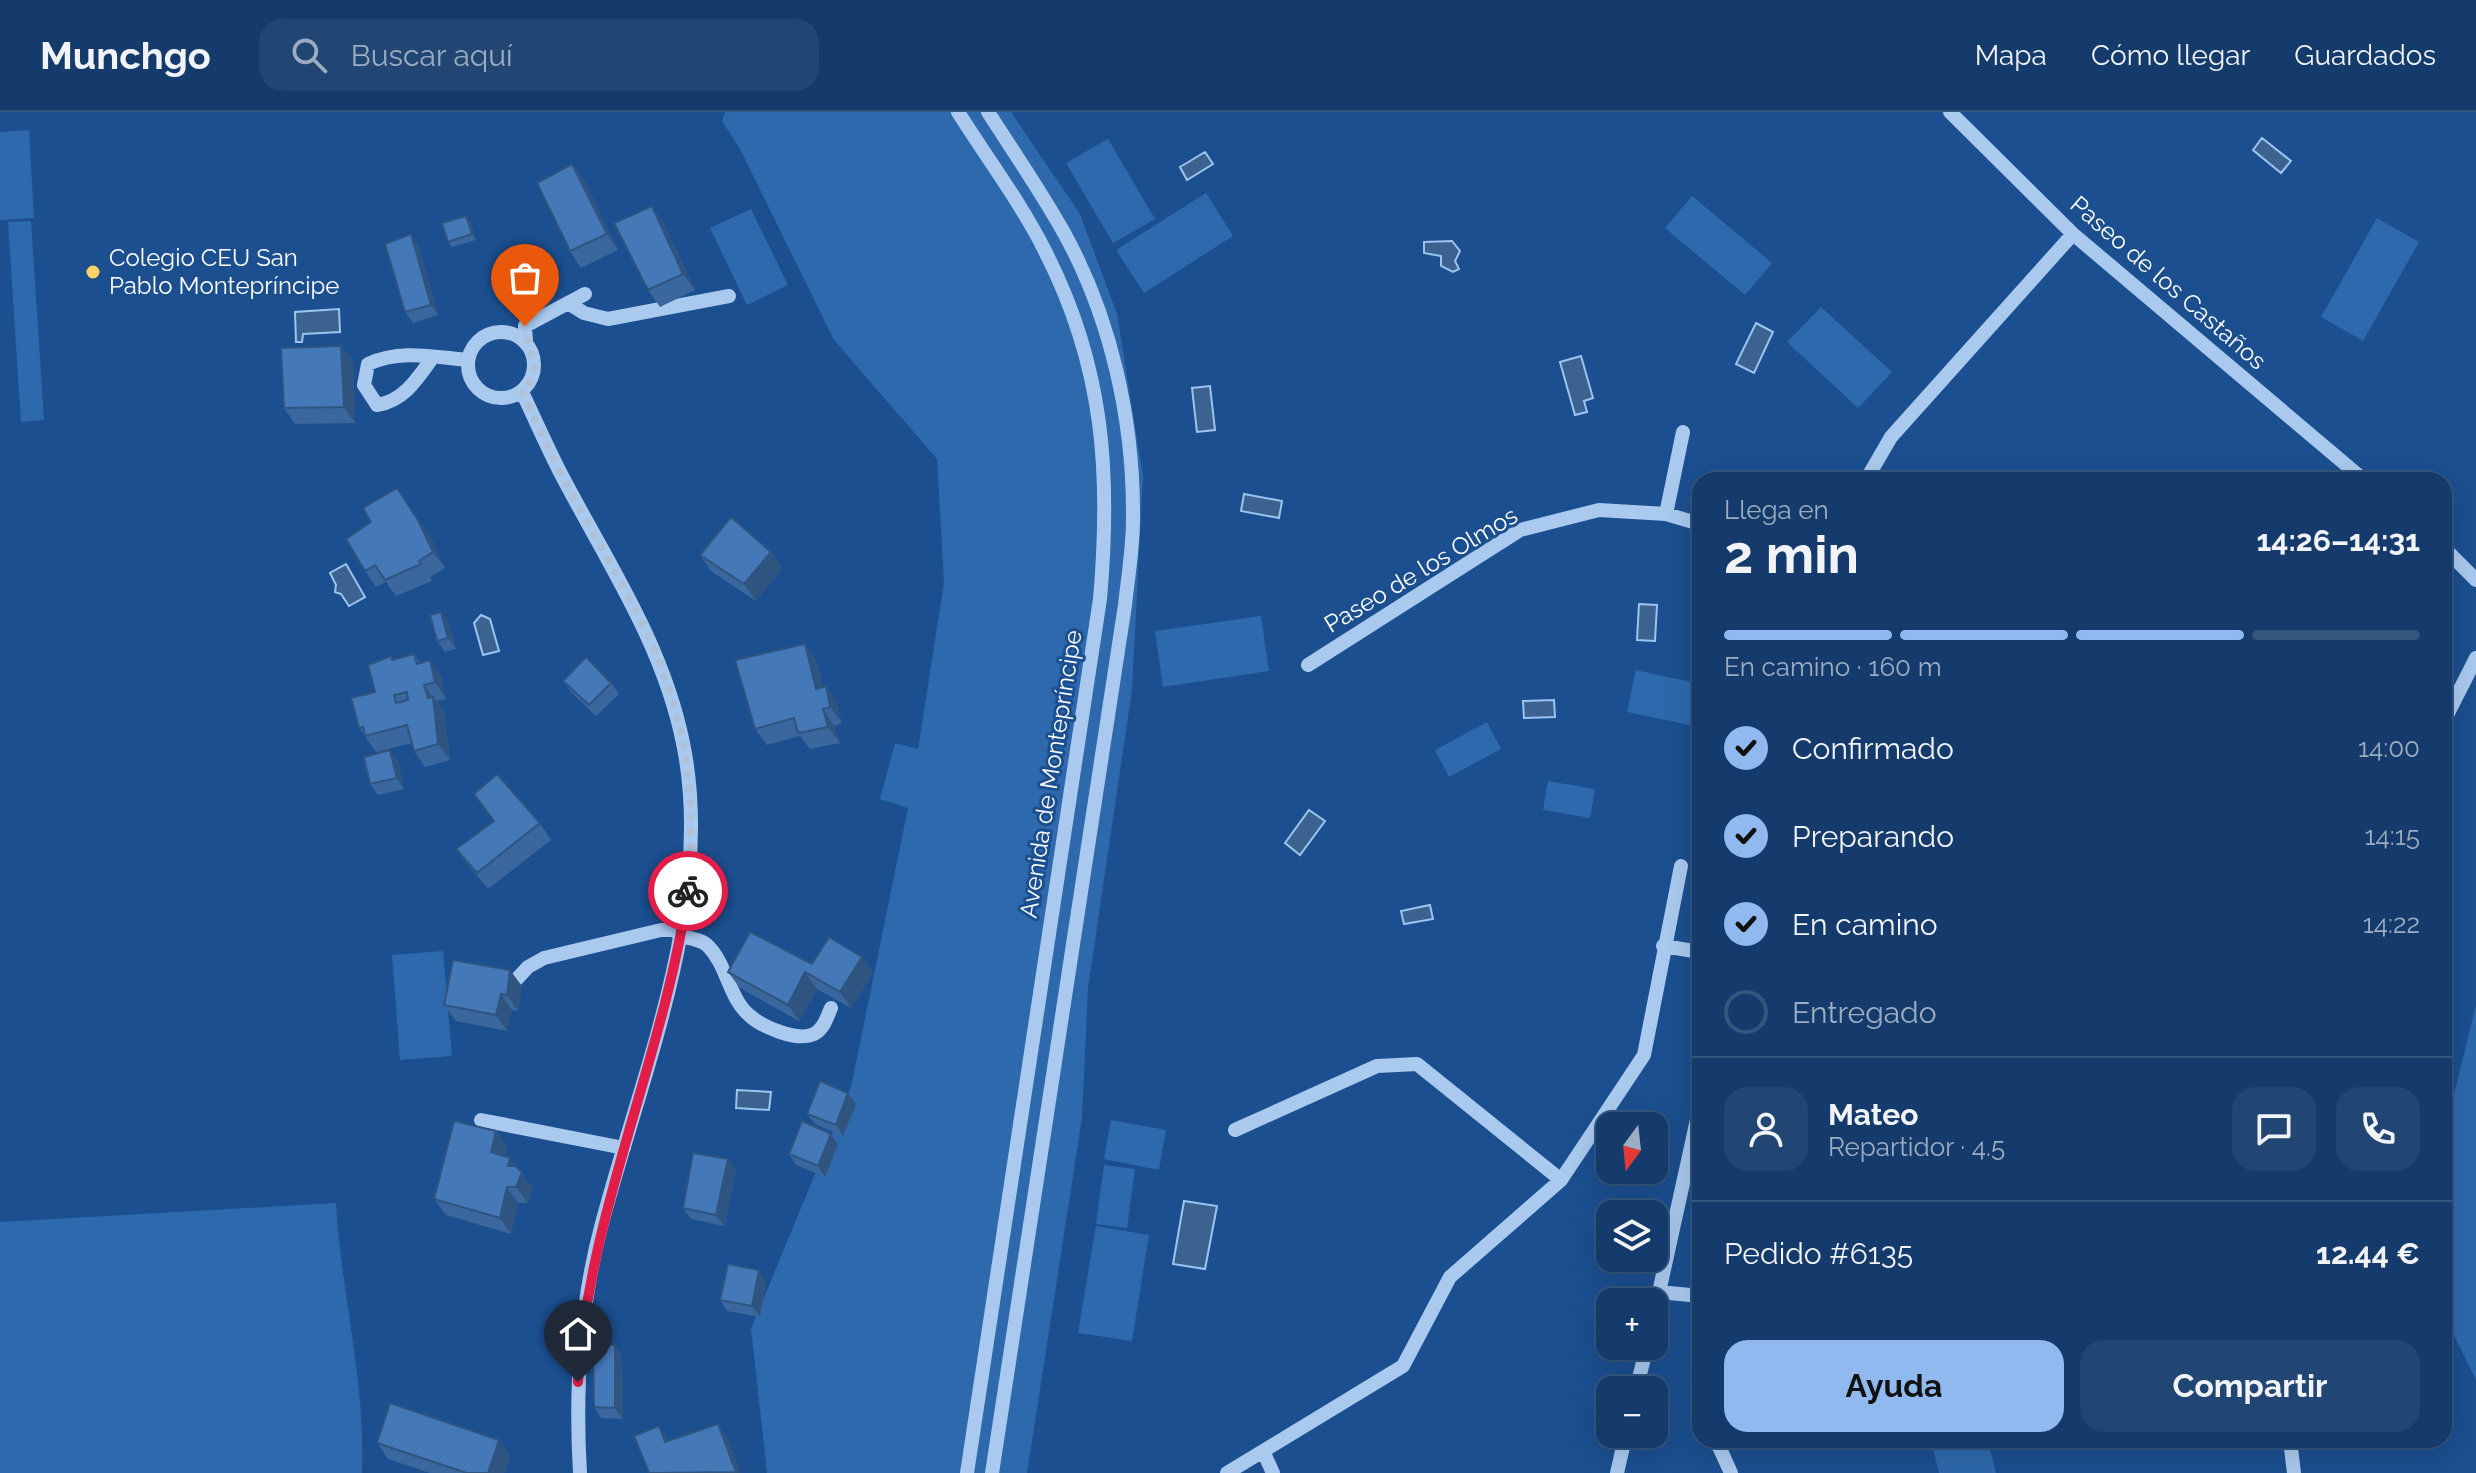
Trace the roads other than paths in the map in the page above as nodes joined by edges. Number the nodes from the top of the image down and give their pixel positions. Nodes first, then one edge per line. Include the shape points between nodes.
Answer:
1 (958, 112) edge
2 (988, 112) edge
3 (1950, 112) edge
4 (2073, 234) junction
5 (539, 255) dead end
6 (585, 294) dead end
7 (729, 296) dead end
8 (568, 303) junction
9 (533, 322) junction
10 (526, 341) junction
11 (433, 357) junction
12 (468, 360) junction
13 (522, 392) junction
14 (1683, 432) dead end
15 (1871, 472) edge
16 (2355, 472) edge
17 (1666, 514) junction
18 (1692, 522) edge
19 (2452, 553) edge
20 (2469, 565) edge
21 (2476, 580) edge
22 (2476, 658) edge
23 (1308, 665) dead end
24 (2452, 705) edge
25 (1681, 866) dead end
26 (679, 933) junction
27 (1663, 946) junction
28 (1692, 951) edge
29 (515, 981) dead end
30 (831, 1008) dead end
31 (481, 1120) dead end
32 (1235, 1130) dead end
33 (1692, 1142) edge
34 (624, 1148) junction
35 (1561, 1180) junction
36 (1660, 1288) edge
37 (1668, 1293) edge
38 (1692, 1295) edge
39 (1623, 1448) edge
40 (1720, 1448) edge
41 (2291, 1448) edge
42 (1263, 1451) junction
43 (580, 1473) edge
44 (967, 1473) edge
45 (992, 1473) edge
46 (1227, 1473) edge
47 (1273, 1473) edge
48 (1617, 1473) edge
49 (1731, 1473) edge
50 (2294, 1473) edge

1 - 44 street, Avenida de Montepríncipe via 1045,250 1070,305 1091,378 1106,462 1107,519 1100,599
2 - 45 street, Avenida de Montepríncipe via 1064,233 1094,299 1127,423 1133,520 1125,605
3 - 4 street, Paseo de los Castaños
4 - 15 street via 1891,437
4 - 16 street, Paseo de los Castaños
5 - 9 street via 514,278
6 - 8 street
7 - 8 street via 608,319
8 - 9 street
9 - 10 street via 525,326
10 - 12 street via 494,332 475,344
10 - 13 street via 535,362 530,384
11 - 11 street via 387,355 368,364 364,385 377,405 391,403 413,385
11 - 12 street
12 - 13 street via 469,375 481,392 501,399
13 - 26 street via 645,627 673,701 691,790 692,847
14 - 17 street
17 - 18 street, Paseo de los Olmos
17 - 23 street, Paseo de los Olmos via 1599,510 1520,530
19 - 20 street
20 - 21 street
22 - 24 street
25 - 27 street
26 - 29 street via 661,930 544,958
26 - 30 street via 704,942 721,960 748,1015 778,1030 813,1034
26 - 34 street
27 - 28 street
27 - 35 street via 1644,1055
31 - 34 street
32 - 35 street via 1377,1066 1417,1064
33 - 36 street
34 - 43 street via 600,1229 582,1336
35 - 42 street via 1450,1277 1403,1366
37 - 38 street
39 - 48 street
40 - 49 street
41 - 50 street
42 - 46 street
42 - 47 street

